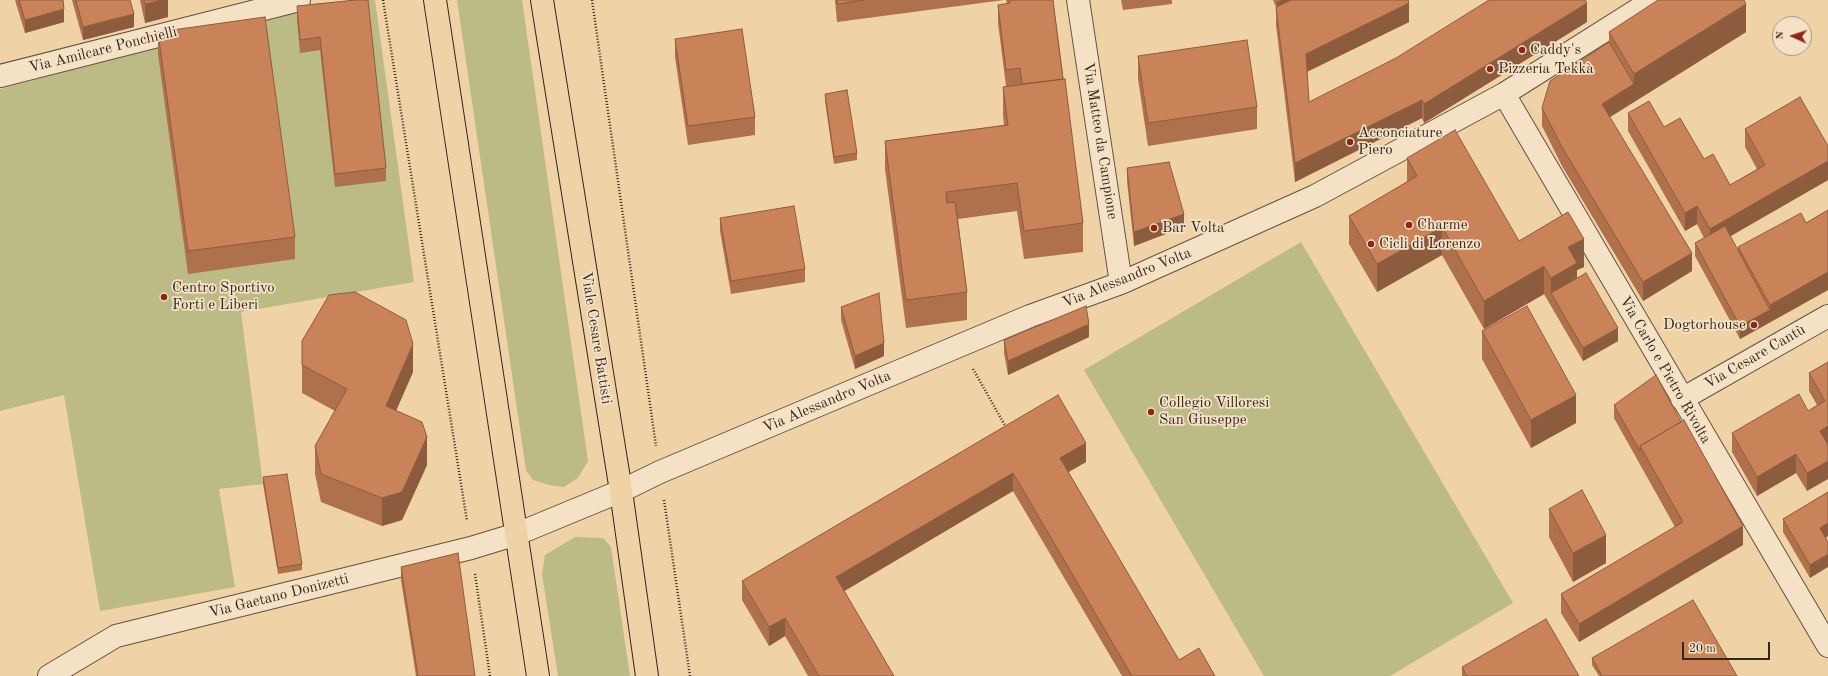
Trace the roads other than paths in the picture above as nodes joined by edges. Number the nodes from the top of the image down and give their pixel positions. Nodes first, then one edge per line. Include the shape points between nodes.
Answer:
1 (299, 0) edge
2 (436, 0) edge
3 (542, 0) edge
4 (1078, 0) edge
5 (1653, 0) edge
6 (0, 76) edge
7 (1504, 94) junction
8 (1121, 283) junction
9 (1828, 316) edge
10 (1682, 399) junction
11 (621, 491) junction
12 (517, 534) junction
13 (1828, 646) edge
14 (49, 676) edge
15 (538, 676) edge
16 (648, 676) edge

1 - 6 street, Via Amilcare Ponchielli
2 - 12 main road
3 - 11 main road, Viale Cesare Battisti
4 - 8 street, Via Matteo da Campione
5 - 7 street, Via Alessandro Volta
7 - 8 street, Via Alessandro Volta via 1315,196
7 - 10 street, Via Carlo e Pietro Rivolta
8 - 11 street, Via Alessandro Volta via 1030,316 660,472
9 - 10 street, Via Cesare Cantù
10 - 13 street, Via Carlo e Pietro Rivolta
11 - 12 street, Via Alessandro Volta
11 - 16 main road, Viale Cesare Battisti
12 - 14 street, Via Gaetano Donizetti via 471,548 116,636
12 - 15 main road

